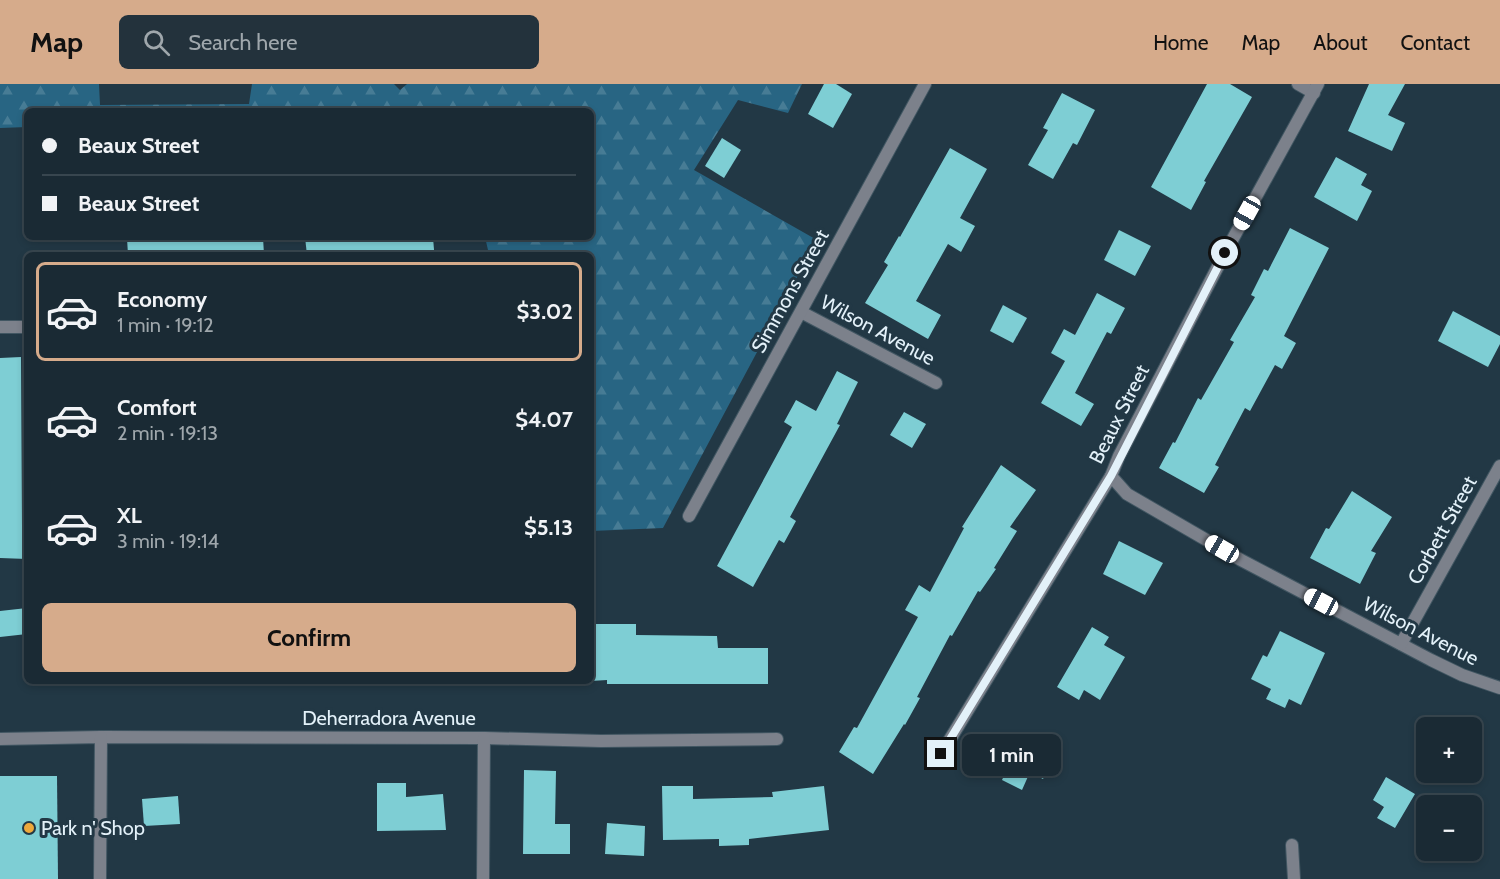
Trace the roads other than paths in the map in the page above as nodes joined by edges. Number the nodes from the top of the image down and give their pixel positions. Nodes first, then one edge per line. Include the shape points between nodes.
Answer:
1 (925, 84) edge
2 (1298, 84) edge
3 (1316, 89) edge
4 (801, 312) junction
5 (0, 327) edge
6 (24, 327) edge
7 (936, 382) dead end
8 (1500, 466) edge
9 (1111, 476) junction
10 (689, 516) dead end
11 (1401, 644) junction
12 (1500, 688) edge
13 (101, 737) junction
14 (484, 738) junction
15 (0, 739) edge
16 (777, 739) dead end
17 (941, 754) dead end
18 (1292, 845) dead end
19 (100, 879) edge
20 (483, 879) edge
21 (1294, 879) edge

1 - 4 street, Simmons Street
2 - 3 street
3 - 9 street, Beaux Street via 1225,253
4 - 7 street, Wilson Avenue
4 - 10 street, Simmons Street
5 - 6 street
8 - 11 street, Corbett Street
9 - 11 street, Wilson Avenue via 1127,494 1241,560
9 - 17 street, Beaux Street
11 - 12 street, Wilson Avenue via 1462,675
13 - 14 street, Deherradora Avenue
13 - 15 street, Deherradora Avenue
13 - 19 street
14 - 16 street, Deherradora Avenue
14 - 20 street
18 - 21 street

